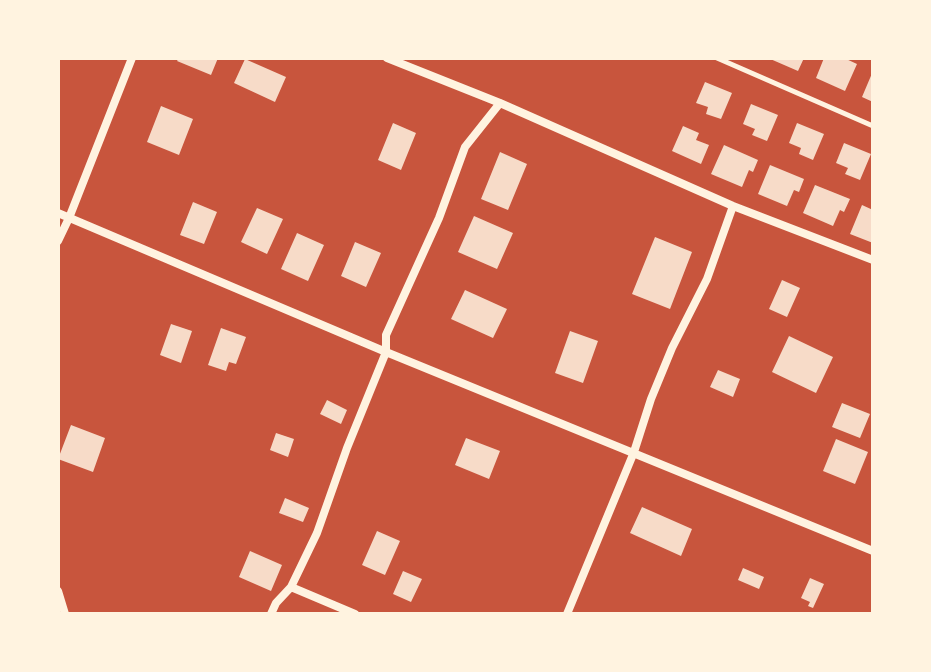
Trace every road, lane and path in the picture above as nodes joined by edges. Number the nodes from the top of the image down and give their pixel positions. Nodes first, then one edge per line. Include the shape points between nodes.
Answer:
1 (132, 58) edge
2 (387, 58) edge
3 (717, 58) edge
4 (500, 103) junction
5 (873, 126) edge
6 (733, 206) junction
7 (58, 213) edge
8 (69, 218) junction
9 (58, 241) edge
10 (873, 260) edge
11 (386, 352) junction
12 (634, 452) junction
13 (873, 551) edge
14 (291, 587) junction
15 (58, 591) edge
16 (65, 614) edge
17 (271, 614) edge
18 (355, 614) edge
19 (567, 614) edge

1 - 8 street
2 - 4 street
3 - 5 lane
4 - 6 street
4 - 11 street via 465,147 386,335
6 - 10 street
6 - 12 street via 707,279 651,399
7 - 8 street
8 - 9 street
8 - 11 street
11 - 12 street
11 - 14 street
12 - 13 street
12 - 19 street
14 - 17 street
14 - 18 street
15 - 16 street

